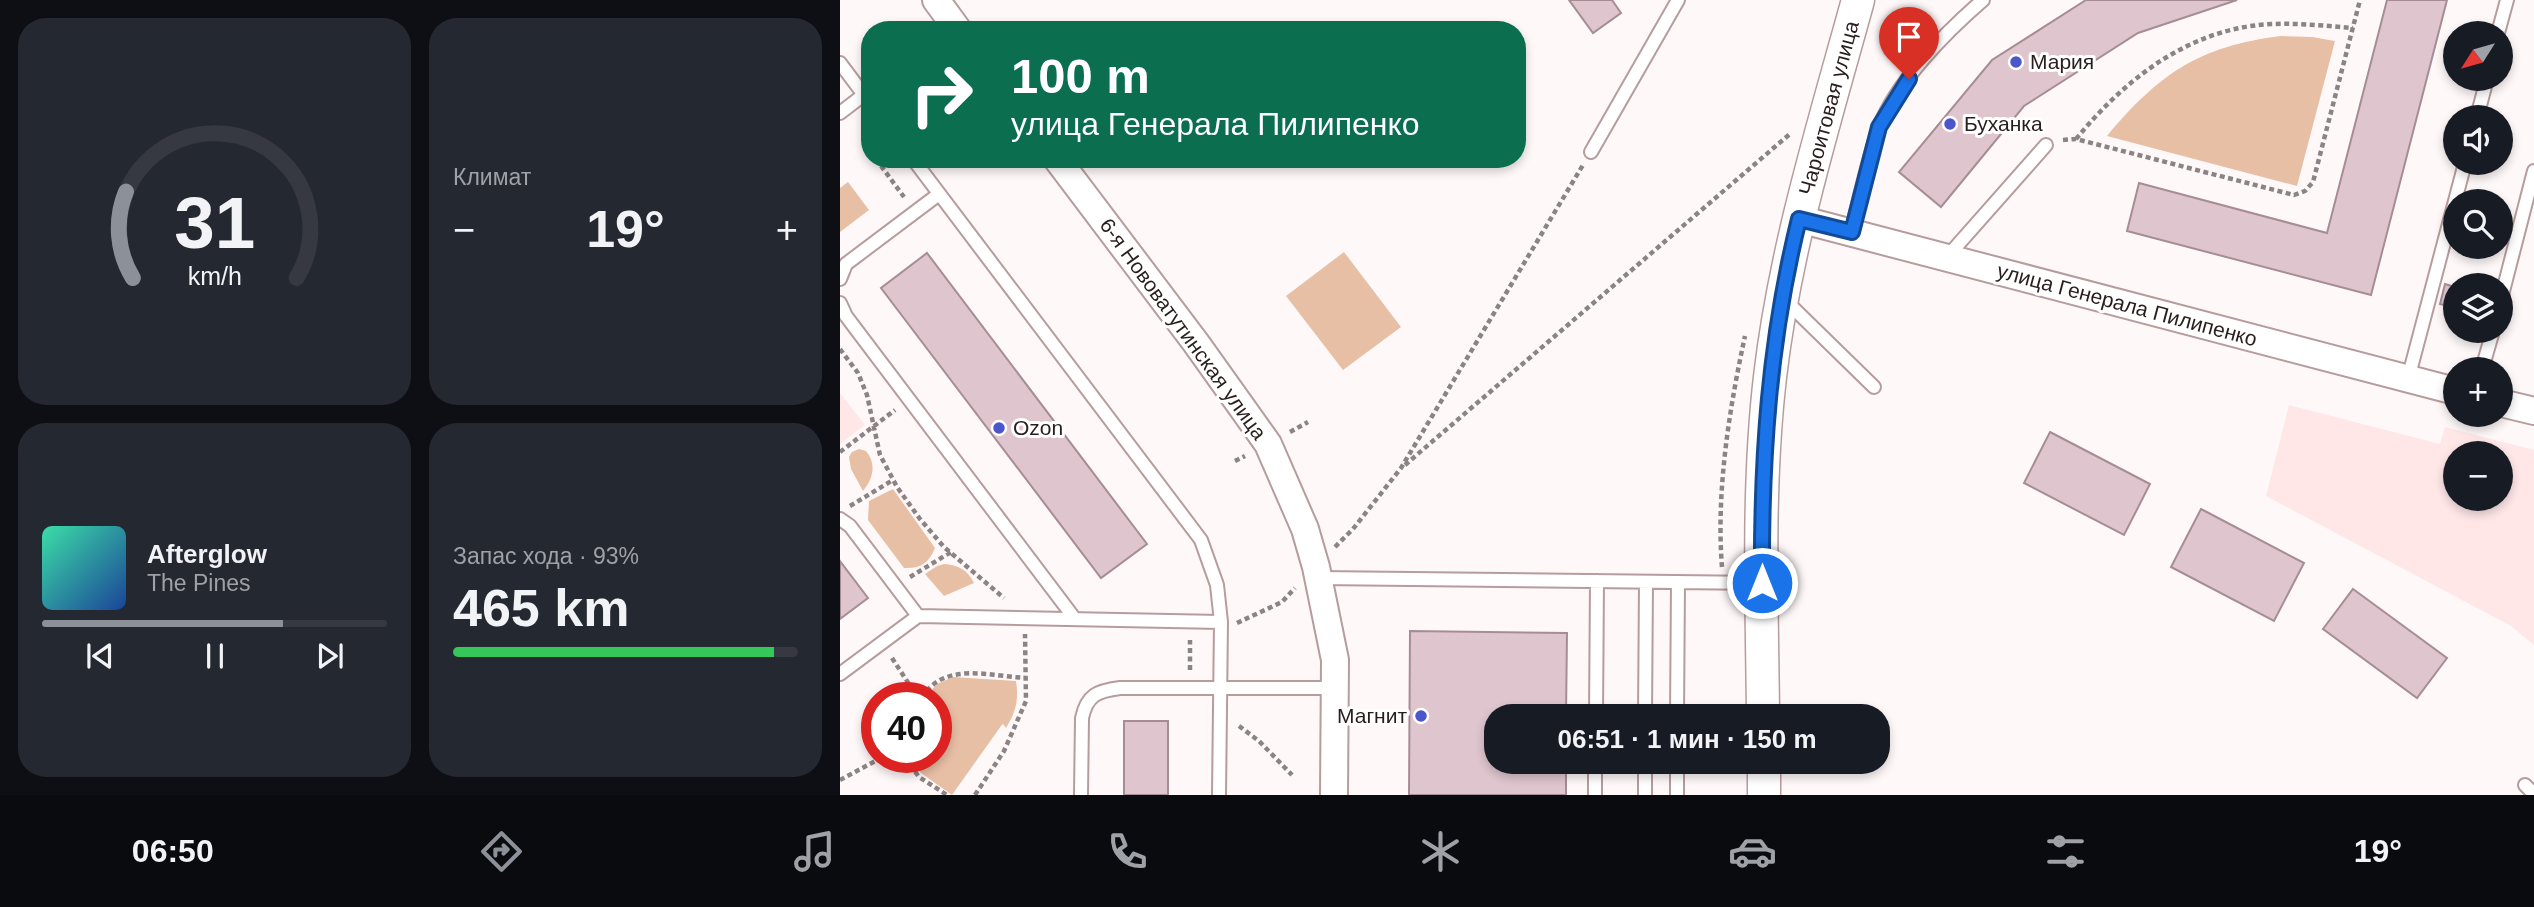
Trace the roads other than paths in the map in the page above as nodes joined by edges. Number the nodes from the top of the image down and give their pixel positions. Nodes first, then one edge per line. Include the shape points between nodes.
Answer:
1 (936, 0) edge
2 (1678, 0) edge
3 (1858, 0) edge
4 (1983, 0) edge
5 (2507, 0) edge
6 (950, 21) edge
7 (2501, 21) edge
8 (840, 64) edge
9 (861, 88) edge
10 (861, 100) edge
11 (840, 113) edge
12 (2046, 145) dead end
13 (1591, 152) road end
14 (919, 168) edge
15 (1064, 168) edge
16 (2534, 171) edge
17 (2462, 175) edge
18 (939, 194) junction
19 (1799, 219) junction
20 (1852, 232) junction
21 (1946, 257) junction
22 (2508, 273) edge
23 (840, 279) edge
24 (1782, 298) junction
25 (840, 303) edge
26 (2408, 379) junction
27 (1874, 387) dead end
28 (2443, 388) edge
29 (2513, 406) edge
30 (2534, 411) edge
31 (840, 519) edge
32 (1318, 578) junction
33 (1597, 581) junction
34 (1646, 582) junction
35 (1678, 582) junction
36 (1762, 583) junction
37 (918, 616) junction
38 (1075, 619) junction
39 (1221, 621) junction
40 (840, 674) edge
41 (1220, 688) junction
42 (1334, 688) junction
43 (1596, 704) edge
44 (1645, 704) edge
45 (1677, 704) edge
46 (1763, 704) edge
47 (1595, 774) edge
48 (1645, 774) edge
49 (1677, 774) edge
50 (1763, 774) edge
51 (1081, 795) edge
52 (1219, 795) edge
53 (1334, 795) edge
54 (1595, 795) edge
55 (1645, 795) edge
56 (1676, 795) edge
57 (1764, 795) edge

1 - 6 street
2 - 13 lane
3 - 19 street, Чароитовая улица
4 - 20 lane via 1920,64 1879,127
5 - 7 lane
8 - 9 lane
10 - 11 lane
12 - 21 lane
14 - 18 lane
15 - 32 street, 6-я Нововатутинская улица via 1268,444 1305,529
16 - 22 lane
17 - 26 lane
18 - 23 lane via 846,264
18 - 39 lane via 1201,540 1217,585
19 - 20 street, улица Генерала Пилипенко
19 - 24 street, Чароитовая улица
20 - 21 street, улица Генерала Пилипенко
21 - 26 street, улица Генерала Пилипенко
24 - 27 lane
24 - 36 street, Чароитовая улица via 1763,443
25 - 38 lane
26 - 28 street, улица Генерала Пилипенко
29 - 30 street
31 - 37 lane
32 - 33 lane
32 - 42 street, 6-я Нововатутинская улица via 1335,660
33 - 34 lane
33 - 43 lane
34 - 35 lane
34 - 44 lane
35 - 36 lane
35 - 45 lane
36 - 46 street, Чароитовая улица
37 - 38 lane
37 - 40 lane
38 - 39 lane
39 - 41 lane
41 - 42 lane
41 - 51 lane via 1101,690 1084,707
41 - 52 lane
42 - 53 street, 6-я Нововатутинская улица
47 - 54 lane
48 - 55 lane
49 - 56 lane
50 - 57 street

